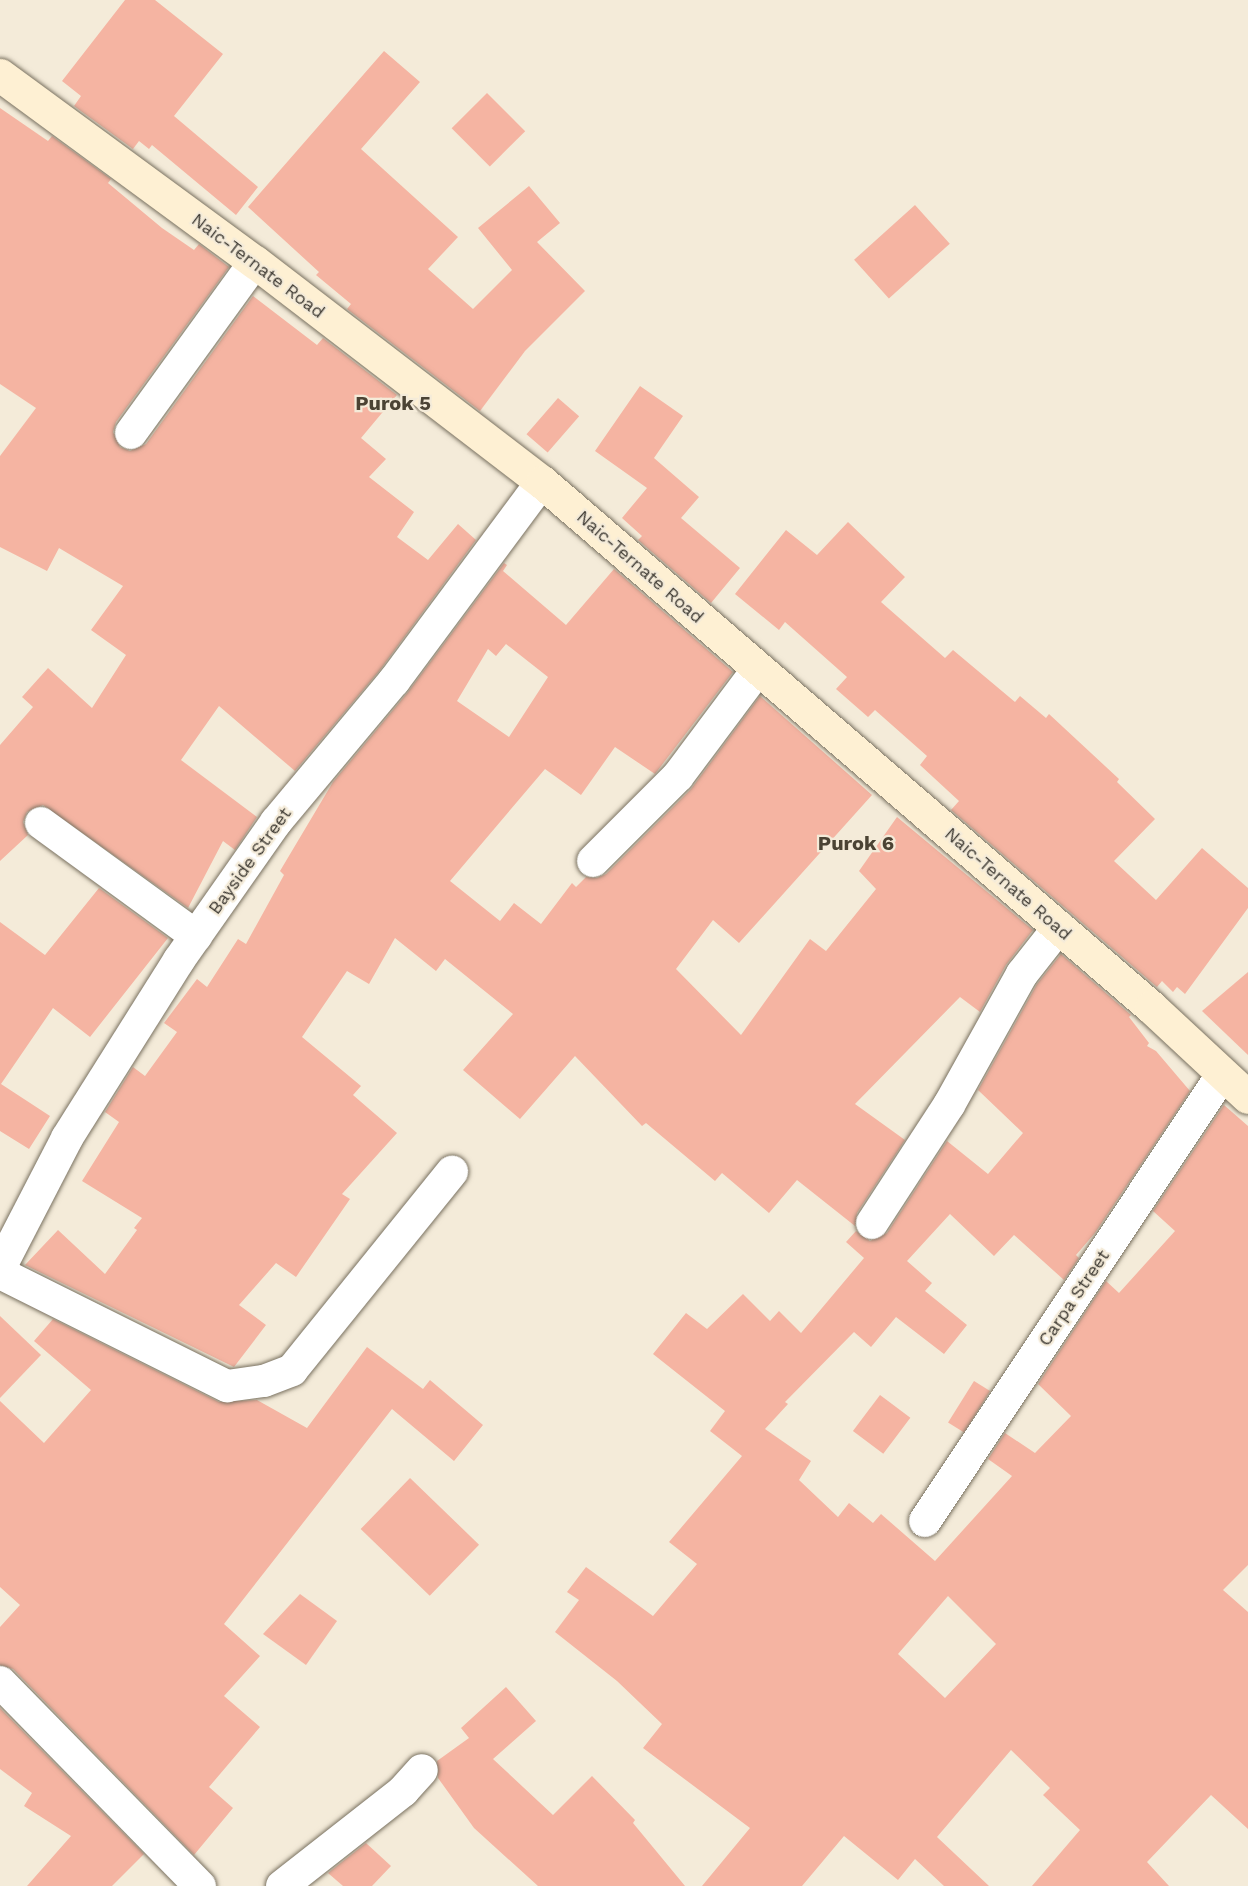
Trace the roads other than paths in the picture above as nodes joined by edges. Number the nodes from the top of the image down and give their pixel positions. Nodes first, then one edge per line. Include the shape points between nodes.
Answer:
1 (0, 75) edge
2 (255, 262) junction
3 (131, 433) dead end
4 (542, 482) junction
5 (758, 669) junction
6 (41, 823) dead end
7 (593, 861) dead end
8 (1059, 927) junction
9 (196, 936) junction
10 (1222, 1075) junction
11 (1248, 1098) edge
12 (452, 1172) dead end
13 (872, 1223) dead end
14 (0, 1268) edge
15 (0, 1273) edge
16 (925, 1521) dead end
17 (0, 1682) edge
18 (422, 1770) dead end
19 (200, 1886) edge
20 (282, 1886) edge

1 - 2 main road, Naic-Ternate Road
2 - 3 street
2 - 4 main road, Naic-Ternate Road
4 - 5 main road, Naic-Ternate Road
4 - 9 street, Bayside Street via 394,681 276,822
5 - 7 street via 678,776
5 - 8 main road, Naic-Ternate Road
6 - 9 street
8 - 10 main road, Naic-Ternate Road via 1151,1006
8 - 13 street via 1022,974 949,1105
9 - 14 street, Bayside Street via 67,1138
10 - 11 main road, Naic-Ternate Road
10 - 16 street, Carpa Street
12 - 15 street via 292,1370 264,1381 227,1386
17 - 19 street
18 - 20 street via 403,1791

